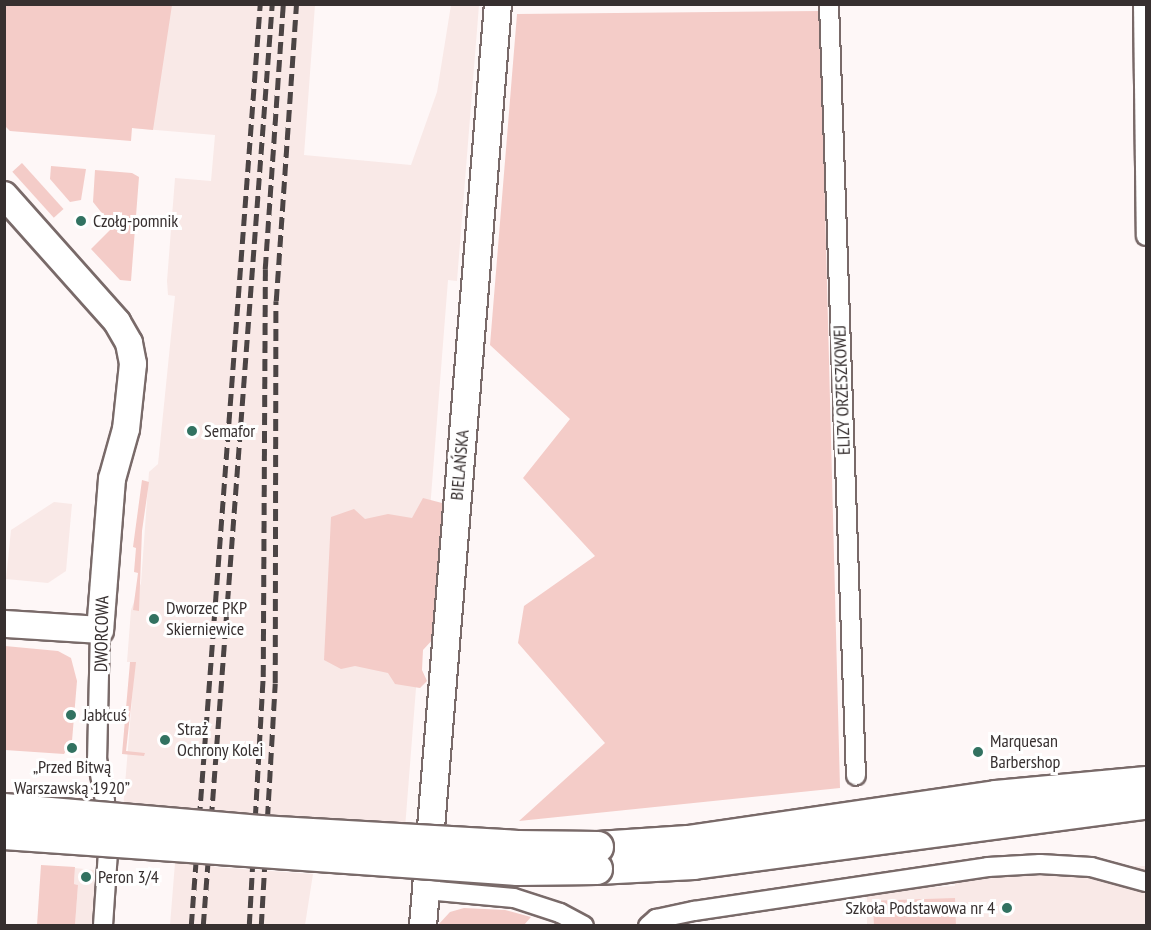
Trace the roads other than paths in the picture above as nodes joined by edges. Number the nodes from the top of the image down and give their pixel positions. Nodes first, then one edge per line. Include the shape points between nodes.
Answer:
1 (498, 4) edge
2 (829, 4) edge
3 (1143, 4) edge
4 (4, 195) edge
5 (1146, 236) edge
6 (4, 624) edge
7 (100, 630) junction
8 (856, 776) dead end
9 (1146, 782) edge
10 (1146, 804) edge
11 (4, 809) edge
12 (4, 834) edge
13 (597, 858) junction
14 (1146, 882) edge
15 (426, 890) junction
16 (103, 926) edge
17 (423, 926) edge
18 (584, 926) edge
19 (648, 926) edge

1 - 15 street, BIELAŃSKA
2 - 8 street, ELIZY ORZESZKOWEJ
3 - 5 street
4 - 7 street, DWORCOWA via 117,322 129,343 133,376 124,440 112,479
6 - 7 street
7 - 16 street, DWORCOWA via 97,759 105,801 108,852
9 - 13 main road via 996,796
10 - 13 main road via 694,864
11 - 13 main road, bridge via 260,831 518,846
12 - 13 main road, bridge via 518,870
14 - 19 street via 1112,871 1074,866 988,867 693,911 656,919
15 - 17 street, BIELAŃSKA
15 - 18 street via 514,898 560,913

